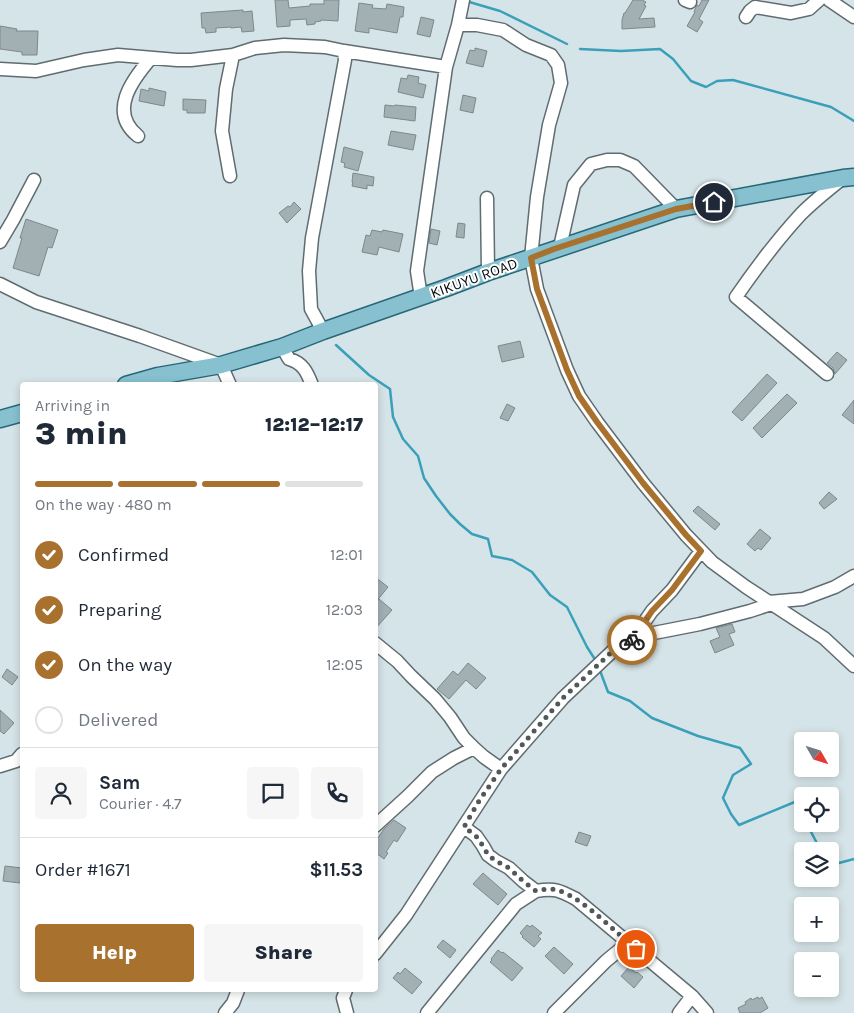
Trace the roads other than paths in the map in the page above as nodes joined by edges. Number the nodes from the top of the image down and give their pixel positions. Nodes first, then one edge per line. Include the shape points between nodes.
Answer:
1 (463, 0) edge
2 (819, 0) edge
3 (829, 0) edge
4 (746, 17) dead end
5 (854, 17) edge
6 (458, 25) junction
7 (344, 51) junction
8 (233, 55) junction
9 (151, 58) junction
10 (446, 67) junction
11 (0, 69) edge
12 (138, 136) dead end
13 (230, 176) dead end
14 (848, 177) edge
15 (34, 180) dead end
16 (487, 198) dead end
17 (676, 209) junction
18 (0, 242) edge
19 (560, 247) junction
20 (531, 258) junction
21 (488, 272) junction
22 (0, 284) edge
23 (421, 297) junction
24 (323, 331) junction
25 (282, 347) junction
26 (221, 365) junction
27 (827, 374) dead end
28 (137, 382) edge
29 (229, 382) edge
30 (311, 382) edge
31 (20, 414) edge
32 (0, 419) edge
33 (701, 551) junction
34 (854, 576) edge
35 (770, 603) junction
36 (631, 641) junction
37 (378, 645) edge
38 (854, 666) edge
39 (474, 748) junction
40 (20, 756) edge
41 (0, 766) edge
42 (501, 769) junction
43 (378, 818) edge
44 (464, 827) junction
45 (536, 891) junction
46 (628, 942) junction
47 (378, 949) edge
48 (237, 992) edge
49 (345, 992) edge
50 (692, 996) junction
51 (225, 1013) edge
52 (347, 1013) edge
53 (428, 1013) edge
54 (554, 1013) edge
55 (679, 1013) edge
56 (707, 1013) edge

1 - 6 street
2 - 4 street via 808,9 791,14 755,7
3 - 5 street
6 - 10 street
6 - 20 street via 503,30 551,55 558,65 561,83 549,124
7 - 8 street via 284,45 255,48
7 - 10 street
7 - 24 street via 309,271 311,309
8 - 9 street via 191,60
8 - 13 street via 222,131
9 - 11 street via 118,55 36,71
9 - 12 street via 134,80 123,108 125,120
10 - 23 street via 417,271
14 - 17 main road, KIKUYU ROAD
14 - 27 street via 803,212 762,259 736,297
15 - 18 street
16 - 21 street
17 - 19 main road, KIKUYU ROAD
17 - 19 street via 634,166 620,160 591,164 574,185
19 - 20 main road, KIKUYU ROAD
20 - 21 main road, KIKUYU ROAD
20 - 33 street via 537,289 579,396 643,483
21 - 23 main road, KIKUYU ROAD
22 - 26 street via 36,302
23 - 24 main road, KIKUYU ROAD
24 - 25 main road, KIKUYU ROAD
25 - 26 main road, KIKUYU ROAD
25 - 30 street via 289,359 301,365
26 - 28 main road, KIKUYU ROAD
26 - 29 street
31 - 32 main road
33 - 35 street
33 - 36 street
34 - 35 street via 836,587 803,599
35 - 36 street
35 - 38 street via 824,638
36 - 42 street via 619,645 563,698
37 - 39 street via 435,699
39 - 42 street
39 - 43 street via 432,772 408,796
40 - 41 street
42 - 44 street
44 - 45 street via 476,836 488,855
44 - 47 street via 406,915
45 - 46 street via 558,890 576,899
45 - 53 street via 516,904
46 - 50 street
46 - 54 street
48 - 51 street
49 - 52 street via 343,998
50 - 55 street
50 - 56 street

